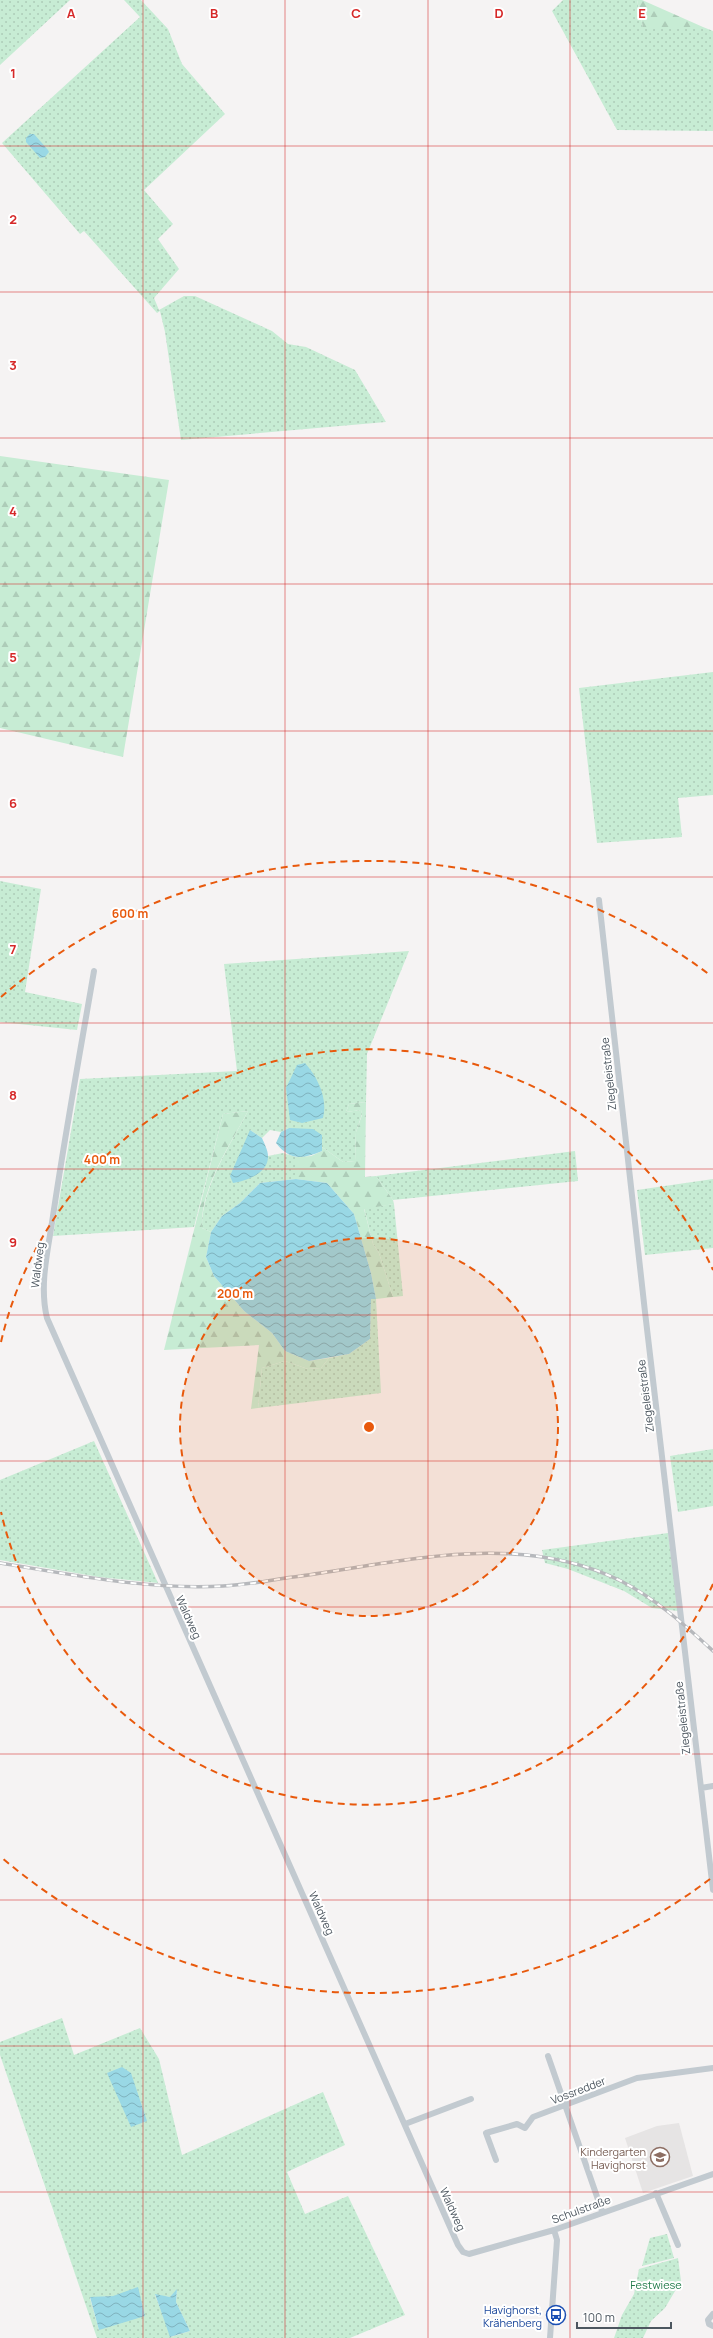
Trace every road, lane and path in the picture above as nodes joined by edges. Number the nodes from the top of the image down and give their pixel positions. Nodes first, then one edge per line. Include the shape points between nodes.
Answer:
1 (599, 900) dead end
2 (94, 971) dead end
3 (713, 1786) edge
4 (701, 1788) junction
5 (713, 1890) edge
6 (548, 2056) dead end
7 (713, 2068) edge
8 (471, 2099) dead end
9 (566, 2105) junction
10 (405, 2124) junction
11 (496, 2160) dead end
12 (713, 2174) edge
13 (656, 2193) junction
14 (602, 2211) junction
15 (554, 2230) junction
16 (458, 2245) joint
17 (678, 2245) dead end
18 (713, 2314) edge
19 (713, 2326) edge
20 (550, 2338) edge

1 - 4 street, Ziegeleistraße
2 - 10 street, Waldweg via 44,1279 43,1302 47,1318
3 - 4 street
4 - 5 street, Ziegeleistraße
6 - 9 street
7 - 9 street, Vossredder via 637,2078
8 - 10 street
9 - 11 street, Vossredder via 533,2117 525,2128 516,2124 486,2133
9 - 14 street
10 - 16 street, Waldweg
12 - 13 street, Schulstraße
13 - 14 street, Schulstraße
13 - 17 street
14 - 15 street, Schulstraße
15 - 16 street, Schulstraße via 469,2254 463,2252
15 - 20 street via 557,2240
18 - 19 street via 709,2316 708,2321

